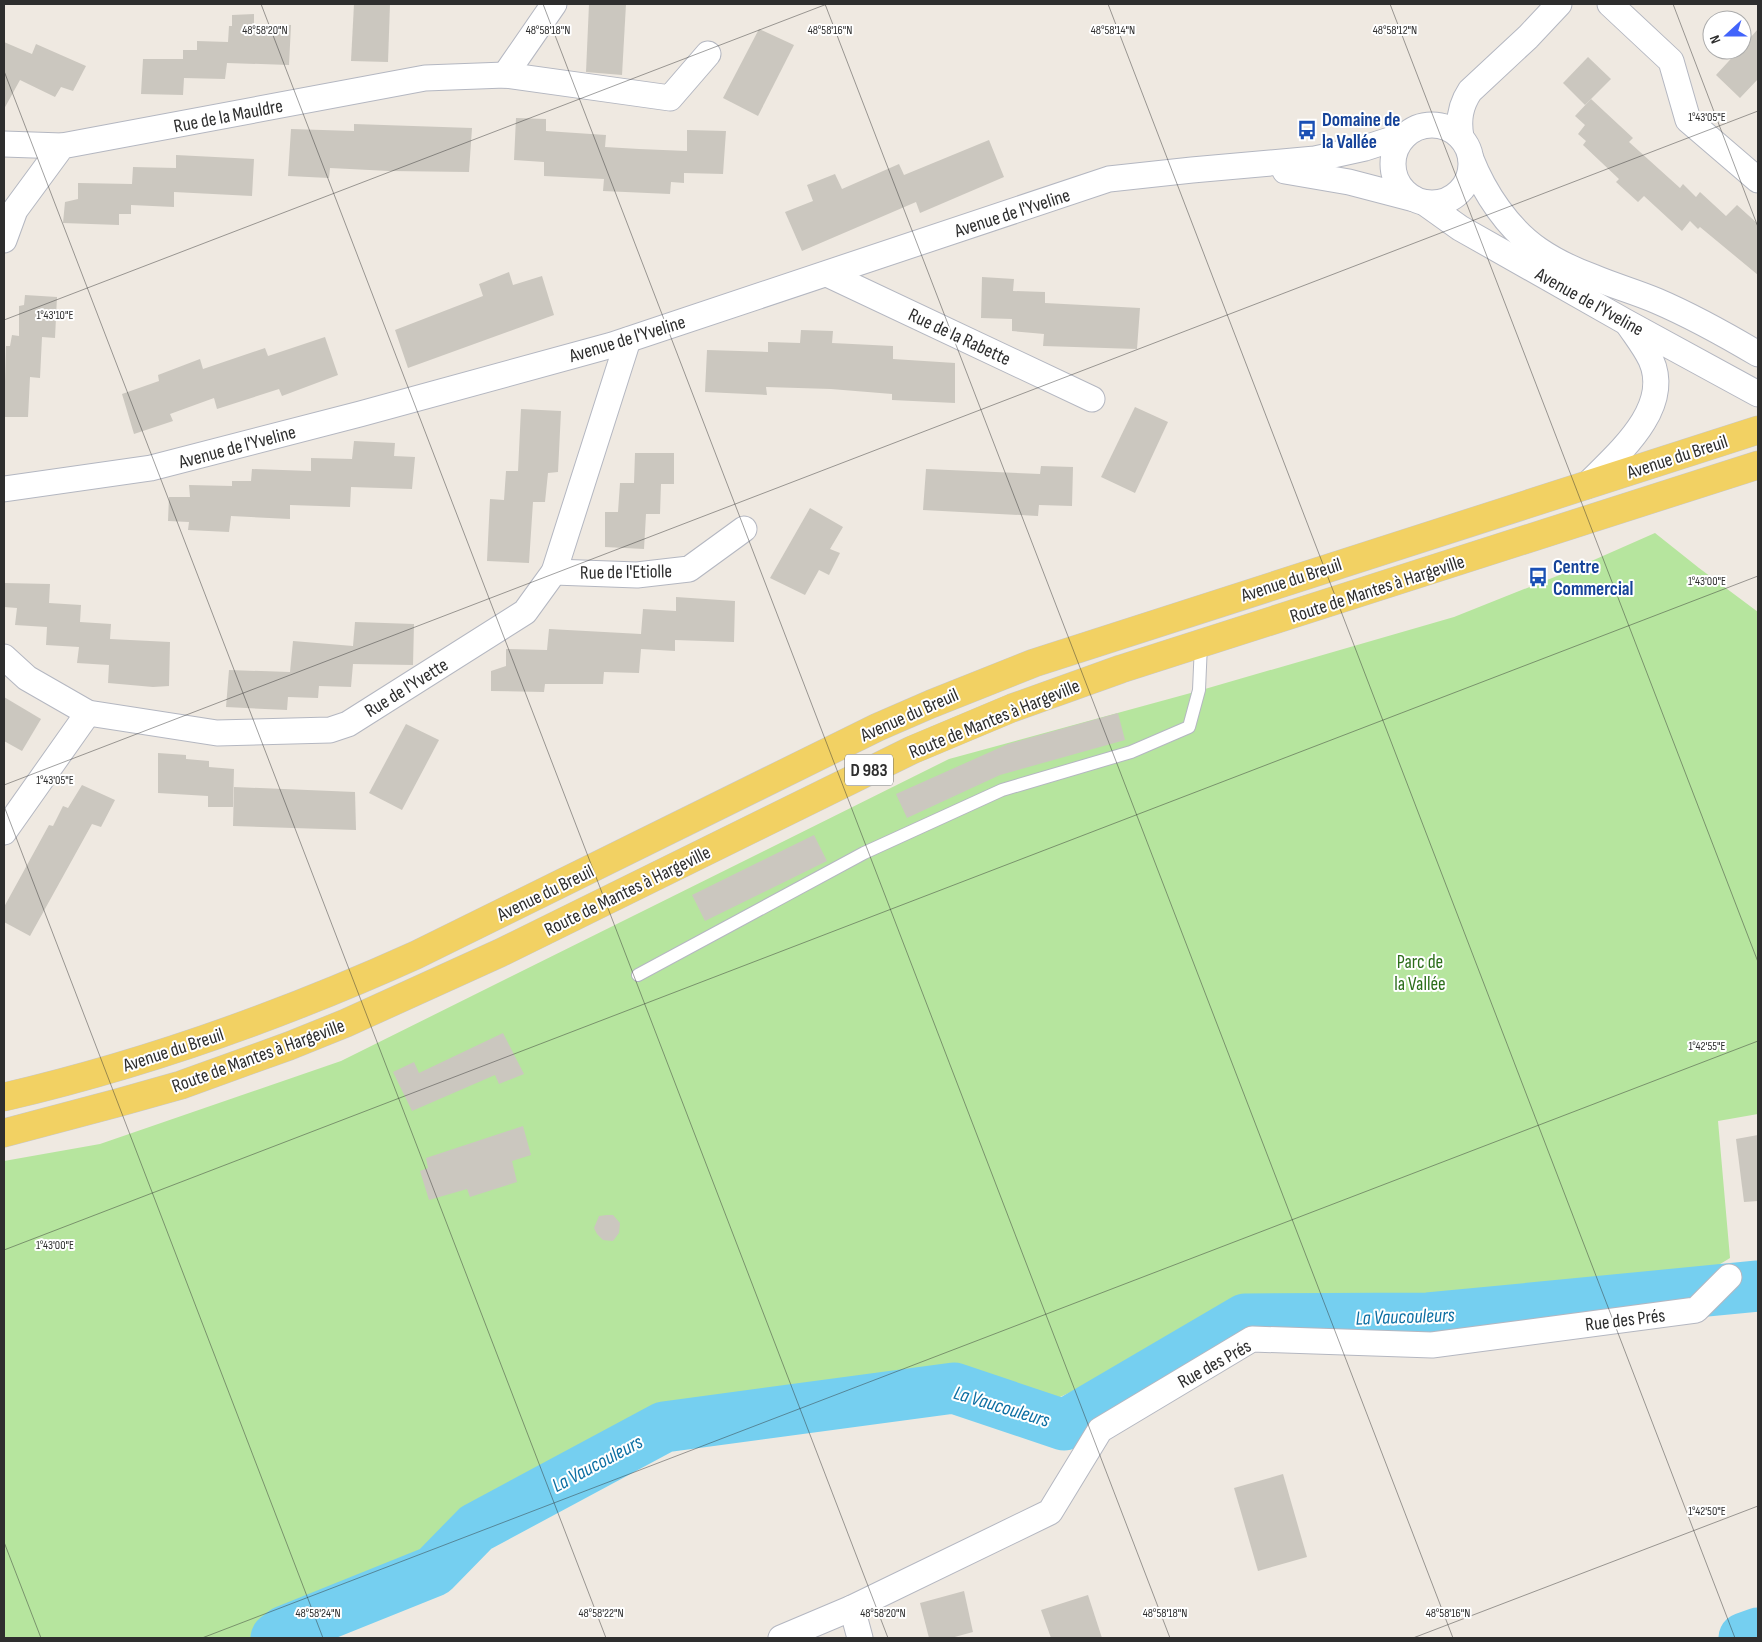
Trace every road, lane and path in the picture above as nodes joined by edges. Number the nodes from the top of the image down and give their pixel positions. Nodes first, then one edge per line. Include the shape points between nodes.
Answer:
1 (554, 4) edge
2 (1559, 4) edge
3 (1610, 4) edge
4 (708, 54) dead end
5 (505, 75) junction
6 (1481, 81) junction
7 (1410, 131) junction
8 (4, 144) edge
9 (62, 146) junction
10 (1466, 148) junction
11 (1243, 165) junction
12 (1758, 180) edge
13 (1419, 201) junction
14 (10, 205) edge
15 (4, 240) edge
16 (827, 274) junction
17 (1626, 322) junction
18 (1717, 332) junction
19 (628, 340) junction
20 (1758, 344) edge
21 (1758, 354) edge
22 (1758, 394) edge
23 (1092, 399) dead end
24 (1758, 430) edge
25 (1758, 465) edge
26 (1586, 486) junction
27 (4, 489) edge
28 (744, 529) dead end
29 (554, 572) junction
30 (1201, 644) junction
31 (4, 657) edge
32 (88, 713) junction
33 (4, 832) edge
34 (638, 975) dead end
35 (4, 1097) edge
36 (4, 1133) edge
37 (1729, 1277) dead end
38 (852, 1608) junction
39 (781, 1638) edge
40 (860, 1638) edge

1 - 5 street
2 - 6 street
3 - 12 street via 1671,61 1688,120
4 - 5 street, Rue de la Mauldre via 670,98
5 - 9 street, Rue de la Mauldre via 425,78
6 - 7 street
6 - 10 street via 1464,99 1458,123
7 - 10 street via 1427,124 1440,125 1452,129
7 - 11 street, Avenue de l'Yveline via 1332,156
7 - 13 street via 1398,145 1393,169 1404,191
8 - 9 street, Rue de la Mauldre
9 - 14 street
10 - 13 street via 1471,171 1459,193 1437,203
10 - 18 street, Avenue de l'Yveline via 1481,182 1500,209 1515,229 1538,249 1594,278 1657,300
11 - 13 street, Avenue de l'Yveline via 1318,176
11 - 16 street, Avenue de l'Yveline via 1109,179
13 - 17 street, Avenue de l'Yveline via 1460,228
14 - 15 street
16 - 19 street, Avenue de l'Yveline
16 - 23 street, Rue de la Rabette
17 - 22 street, Avenue de l'Yveline
17 - 26 street via 1652,361 1655,381 1652,406 1637,432
18 - 20 street
18 - 21 street, Avenue de l'Yveline
19 - 27 street, Avenue de l'Yveline via 150,468
19 - 29 street, Rue de l'Yvette
24 - 26 main road, Avenue du Breuil
25 - 30 main road, Route de Mantes à Hargeville / D 983
26 - 35 main road, Avenue du Breuil via 1034,663 878,727 355,983 194,1043 105,1071
28 - 29 street, Rue de l'Etiolle via 689,569 637,575
29 - 32 street, Rue de l'Yvette via 525,612 348,724 330,730 217,733
30 - 34 lane via 1199,690 1188,727 1131,752 1002,790 864,853
30 - 36 main road, Route de Mantes à Hargeville / D 983 via 1072,686 920,746 500,953 346,1023 181,1085
31 - 32 street, Rue de l'Yvette via 27,678
32 - 33 street
37 - 38 street, Rue des Prés via 1696,1310 1432,1345 1252,1339 1100,1430 1050,1512
38 - 39 street, Rue des Prés
38 - 40 street

